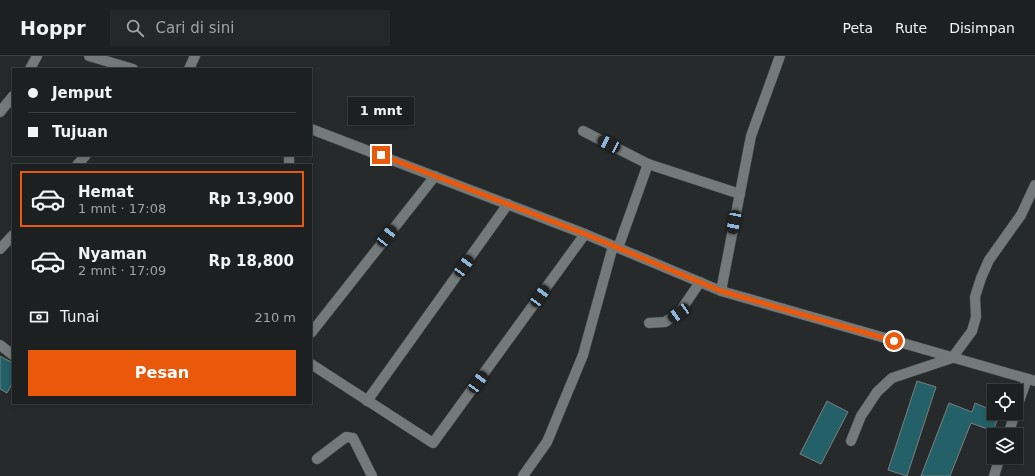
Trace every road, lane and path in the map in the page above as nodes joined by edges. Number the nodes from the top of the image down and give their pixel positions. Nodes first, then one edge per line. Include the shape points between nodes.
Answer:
1 (37, 56) edge
2 (89, 56) edge
3 (195, 56) edge
4 (780, 56) edge
5 (31, 68) edge
6 (130, 68) edge
7 (189, 68) edge
8 (12, 97) edge
9 (0, 112) edge
10 (312, 129) edge
11 (583, 131) dead end
12 (85, 156) edge
13 (78, 164) edge
14 (648, 164) junction
15 (435, 176) junction
16 (1035, 185) edge
17 (740, 194) junction
18 (508, 204) junction
19 (585, 234) junction
20 (12, 236) edge
21 (615, 247) junction
22 (0, 249) edge
23 (700, 282) junction
24 (721, 291) junction
25 (649, 323) dead end
26 (312, 332) edge
27 (0, 345) edge
28 (12, 354) edge
29 (952, 358) junction
30 (312, 365) edge
31 (1031, 380) edge
32 (1023, 396) edge
33 (367, 401) junction
34 (851, 441) dead end
35 (316, 459) dead end
36 (998, 464) edge
37 (372, 476) edge
38 (523, 476) edge
39 (994, 476) edge

1 - 5 street
2 - 6 street
3 - 7 street
4 - 17 street via 751,136
8 - 9 street
10 - 15 street
11 - 14 street
12 - 13 street
14 - 17 street
14 - 21 street
15 - 18 street
15 - 26 street
16 - 29 street via 1021,215 989,260 975,296 976,317 972,331
17 - 24 street
18 - 19 street
18 - 33 street
19 - 21 street
19 - 33 street via 433,443
20 - 22 street
21 - 23 street
21 - 38 street via 582,355 547,442
23 - 24 street
23 - 25 street via 679,313 666,322
24 - 29 street
27 - 28 street
29 - 31 street
29 - 34 street via 892,378 877,392 861,416
30 - 33 street
31 - 32 street
35 - 37 street via 346,437 353,438
36 - 39 street

